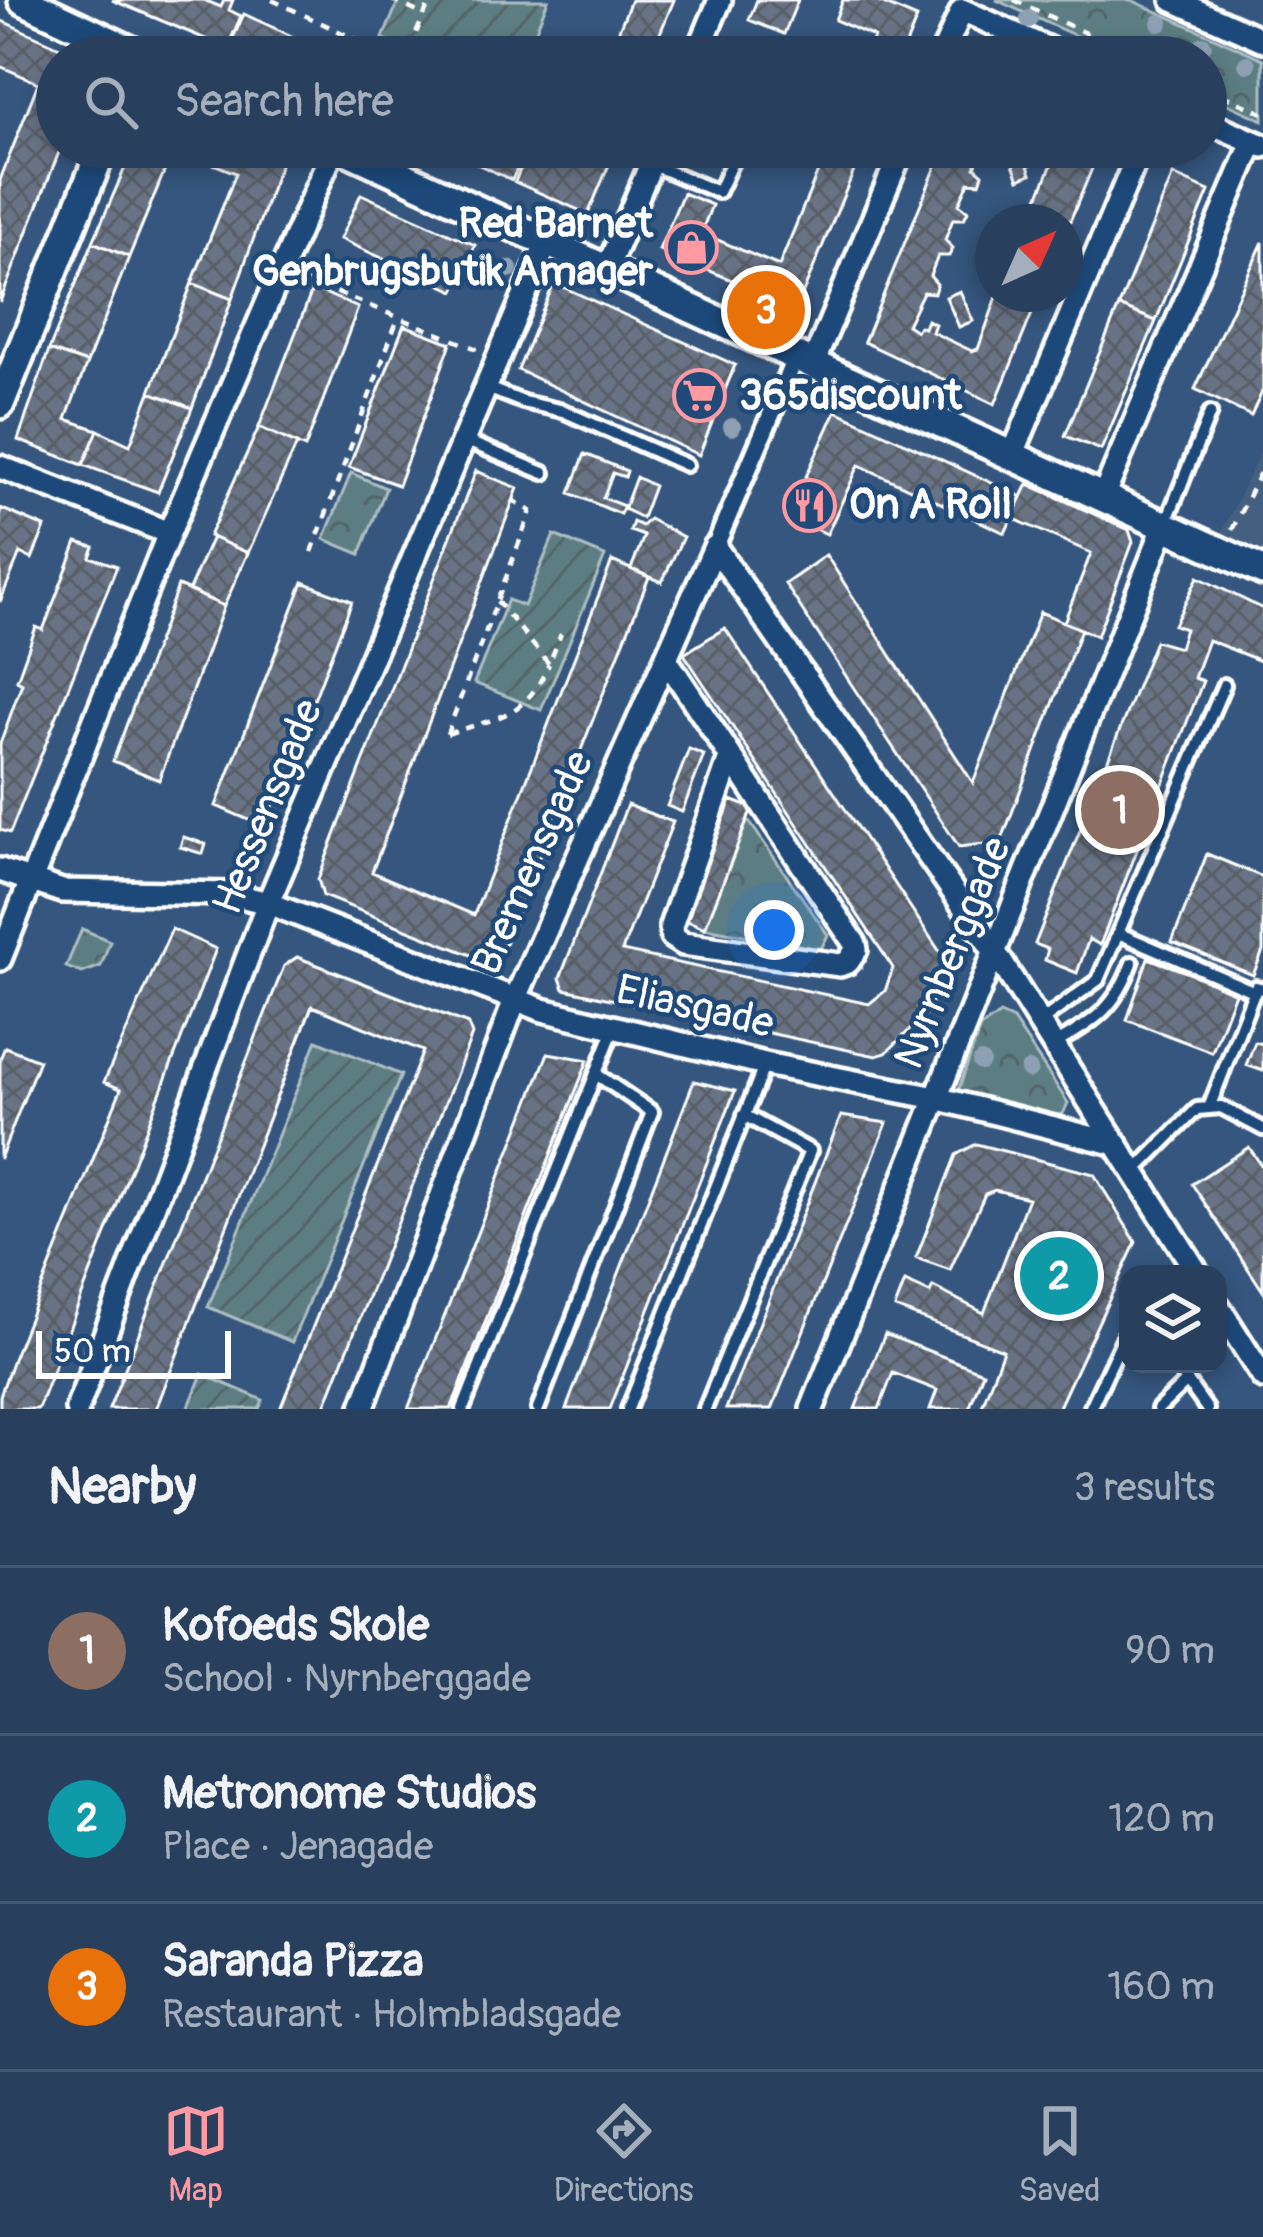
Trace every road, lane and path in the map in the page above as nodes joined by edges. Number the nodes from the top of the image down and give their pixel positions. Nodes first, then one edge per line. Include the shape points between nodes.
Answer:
1 (22, 0) edge
2 (272, 0) edge
3 (392, 0) edge
4 (430, 0) edge
5 (720, 0) edge
6 (1014, 0) edge
7 (1174, 0) edge
8 (63, 9) edge
9 (424, 15) junction
10 (107, 36) edge
11 (349, 36) edge
12 (415, 36) edge
13 (705, 36) edge
14 (950, 36) edge
15 (1020, 36) edge
16 (1092, 36) edge
17 (1263, 40) edge
18 (1227, 97) edge
19 (1263, 113) edge
20 (1227, 130) edge
21 (1258, 144) edge
22 (95, 168) edge
23 (327, 168) edge
24 (383, 168) edge
25 (650, 168) edge
26 (676, 168) edge
27 (729, 168) edge
28 (893, 168) edge
29 (1132, 168) edge
30 (547, 242) junction
31 (607, 269) junction
32 (281, 270) junction
33 (398, 318) junction
34 (498, 357) junction
35 (804, 360) junction
36 (485, 387) junction
37 (0, 404) edge
38 (1210, 412) dead end
39 (463, 440) junction
40 (1012, 456) junction
41 (686, 464) dead end
42 (1263, 466) edge
43 (0, 467) edge
44 (544, 473) dead end
45 (1103, 497) junction
46 (513, 500) dead end
47 (1165, 525) junction
48 (170, 533) junction
49 (715, 547) junction
50 (311, 552) dead end
51 (1222, 552) junction
52 (1263, 571) edge
53 (497, 601) junction
54 (561, 634) dead end
55 (666, 659) junction
56 (549, 664) junction
57 (1224, 685) dead end
58 (730, 758) junction
59 (0, 870) edge
60 (31, 882) junction
61 (268, 903) junction
62 (1118, 933) junction
63 (995, 952) junction
64 (0, 959) edge
65 (1132, 963) dead end
66 (1259, 990) edge
67 (515, 1000) junction
68 (1040, 1022) junction
69 (614, 1028) junction
70 (1054, 1045) junction
71 (765, 1064) junction
72 (596, 1074) junction
73 (937, 1099) junction
74 (1209, 1108) junction
75 (744, 1115) junction
76 (1263, 1129) edge
77 (1117, 1144) junction
78 (1134, 1172) junction
79 (1192, 1265) edge
80 (1227, 1320) edge
81 (1119, 1347) edge
82 (1181, 1373) edge
83 (1263, 1378) edge
84 (1187, 1381) junction
85 (77, 1409) edge
86 (362, 1409) edge
87 (463, 1409) edge
88 (538, 1409) edge
89 (628, 1409) edge
90 (705, 1409) edge
91 (812, 1409) edge
92 (1090, 1409) edge
93 (1157, 1409) edge
94 (1207, 1409) edge

1 - 8 street
2 - 11 path
3 - 9 path
4 - 9 path
5 - 13 street
6 - 16 path
7 - 17 street
8 - 10 street
9 - 12 path
14 - 15 street via 962,10
18 - 19 path
20 - 21 street
21 - 45 street
22 - 37 street
23 - 32 street
24 - 30 street
25 - 31 street
26 - 27 lane via 718,192
28 - 35 street
29 - 40 street
30 - 31 street
30 - 34 street, Hessensgade
31 - 35 street
32 - 33 path
32 - 48 street
33 - 34 path
33 - 50 path
34 - 36 street, Hessensgade
35 - 40 street
35 - 49 street, Bremensgade
36 - 39 street, Hessensgade
36 - 41 lane
38 - 47 lane
39 - 44 lane
39 - 61 street, Hessensgade
40 - 45 street
42 - 51 path
43 - 48 street
45 - 47 street
46 - 53 path via 531,511
47 - 51 street
47 - 63 street, Nyrnberggade
48 - 60 street
49 - 55 street, Bremensgade
49 - 63 street
51 - 52 street
53 - 56 path
53 - 56 path via 447,734 520,709
54 - 56 path
55 - 58 street
55 - 67 street, Bremensgade
57 - 62 lane
58 - 58 street via 672,938 779,959 848,962 855,944
59 - 60 street, Eliasgade
60 - 61 street, Eliasgade via 62,891 232,894
60 - 64 street
61 - 67 street, Eliasgade
61 - 85 street, Hessensgade
62 - 66 lane
62 - 68 lane via 1098,980
63 - 68 street
63 - 73 street, Nyrnberggade
65 - 70 lane via 1104,1014
66 - 74 lane
67 - 69 street, Eliasgade
67 - 86 street, Bremensgade
68 - 70 street
69 - 71 street, Eliasgade
69 - 72 lane
70 - 77 street
71 - 73 street, Eliasgade
71 - 75 lane
72 - 87 lane
72 - 88 lane via 652,1112
73 - 77 street, Eliasgade
73 - 91 street, Nyrnberggade
74 - 76 lane
74 - 78 lane via 1197,1108
75 - 89 lane
75 - 90 lane via 810,1151
77 - 78 street
78 - 79 street
80 - 83 street
81 - 92 lane
82 - 84 lane
84 - 93 lane
84 - 94 lane

